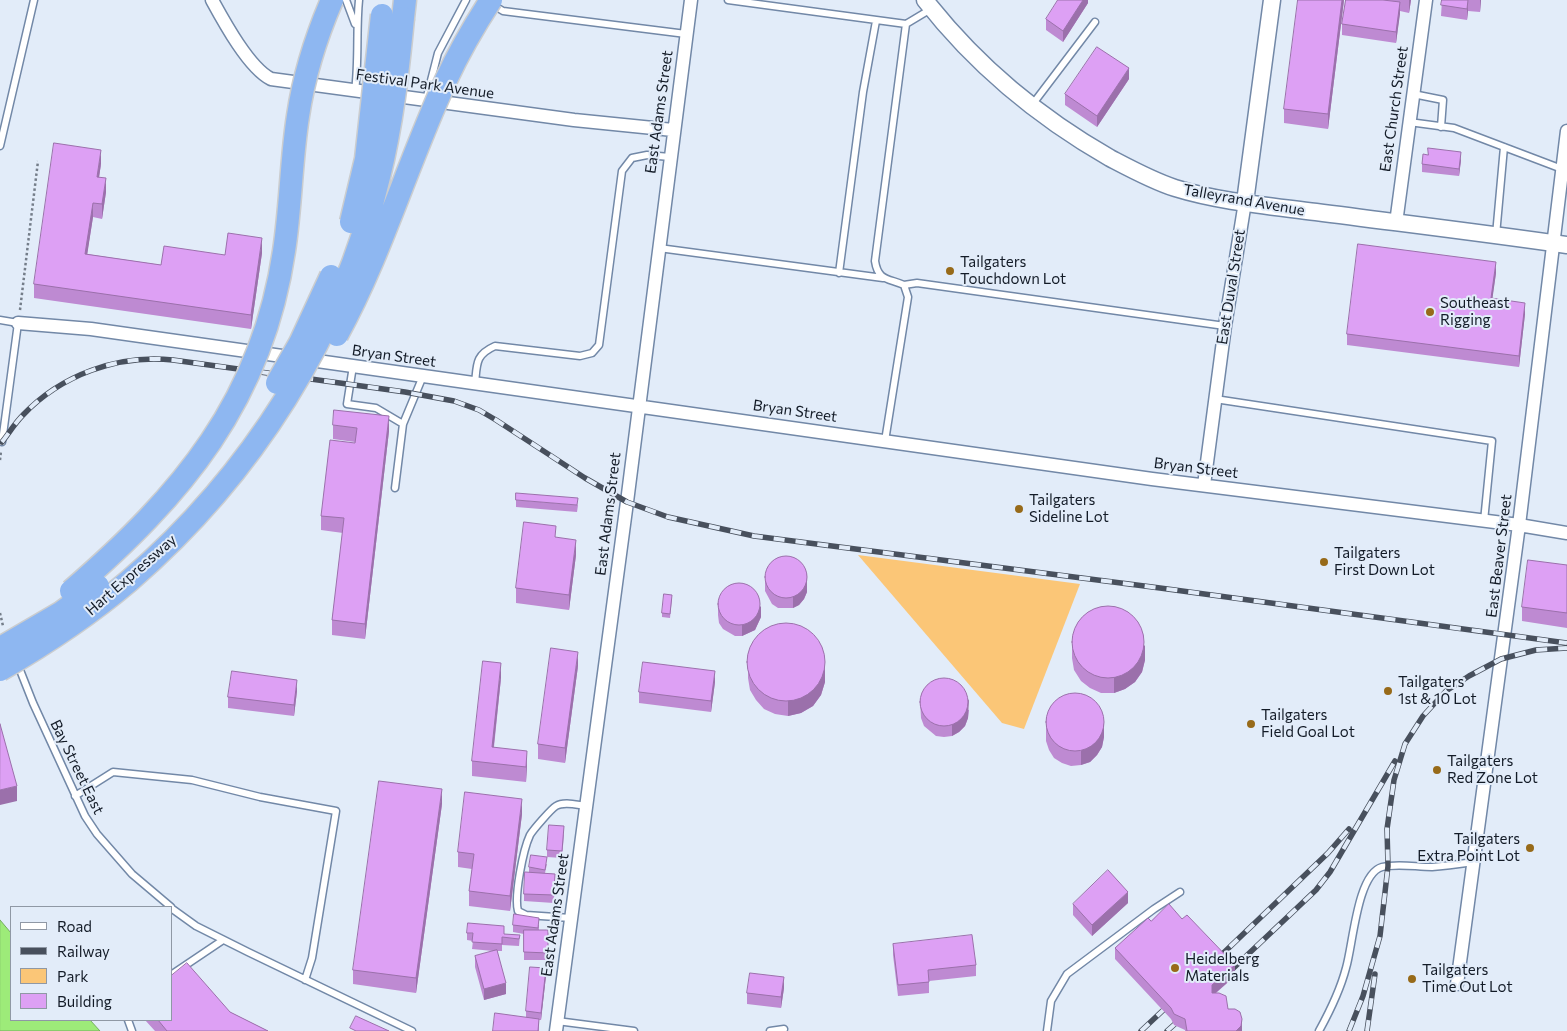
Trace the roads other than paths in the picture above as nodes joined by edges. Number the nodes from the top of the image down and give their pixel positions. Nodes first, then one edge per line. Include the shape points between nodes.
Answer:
1 (34, 0) edge
2 (212, 0) edge
3 (332, 0) edge
4 (346, 0) edge
5 (359, 0) edge
6 (466, 0) edge
7 (486, 0) edge
8 (491, 0) edge
9 (497, 0) edge
10 (691, 0) edge
11 (728, 0) edge
12 (1272, 0) edge
13 (1426, 0) edge
14 (928, 4) edge
15 (393, 8) edge
16 (876, 21) junction
17 (1095, 22) dead end
18 (906, 24) junction
19 (356, 28) junction
20 (686, 34) junction
21 (463, 46) junction
22 (355, 91) junction
23 (1413, 94) junction
24 (426, 100) junction
25 (1032, 105) junction
26 (1409, 122) junction
27 (1441, 127) junction
28 (673, 130) junction
29 (1567, 131) edge
30 (0, 146) edge
31 (1504, 147) junction
32 (670, 157) junction
33 (1562, 170) junction
34 (1245, 202) junction
35 (1396, 223) junction
36 (1496, 235) junction
37 (1560, 244) edge
38 (658, 248) junction
39 (839, 273) junction
40 (883, 278) junction
41 (904, 285) junction
42 (0, 320) edge
43 (18, 323) junction
44 (1225, 326) junction
45 (353, 366) junction
46 (423, 376) junction
47 (475, 384) junction
48 (1215, 399) junction
49 (638, 406) junction
50 (403, 424) junction
51 (886, 441) junction
52 (2, 442) dead end
53 (244, 459) junction
54 (1204, 485) junction
55 (395, 488) dead end
56 (1484, 521) junction
57 (1519, 525) junction
58 (1567, 533) edge
59 (5, 649) edge
60 (75, 796) junction
61 (586, 806) junction
62 (1474, 862) junction
63 (1180, 892) dead end
64 (169, 906) edge
65 (172, 909) edge
66 (571, 918) junction
67 (223, 940) junction
68 (172, 974) edge
69 (305, 980) junction
70 (1457, 984) dead end
71 (557, 1026) edge
72 (784, 1029) dead end
73 (412, 1031) edge
74 (634, 1031) edge
75 (770, 1031) edge
76 (1047, 1031) edge
77 (1319, 1031) edge

1 - 30 lane
2 - 22 street, Festival Park Avenue via 251,62 263,74 280,81
3 - 59 highway, bridge via 313,50 300,103 278,287 262,340 241,390 202,456 162,503 83,581
4 - 19 lane
5 - 19 lane
6 - 24 lane via 438,54
7 - 20 lane via 503,11
8 - 21 highway, bridge
9 - 21 highway, bridge
10 - 20 street, East Adams Street
11 - 16 lane
12 - 34 street, East Duval Street
13 - 23 street, East Church Street
14 - 18 lane
14 - 25 street, Talleyrand Avenue via 990,70
15 - 53 highway, bridge via 396,84 377,187 358,247 310,357 286,399
15 - 59 highway, bridge via 357,202 325,290 277,383 224,461 160,532 86,596
16 - 18 lane
16 - 39 lane via 863,92
17 - 25 lane
18 - 40 lane via 875,261 876,271
19 - 22 lane via 358,65
20 - 28 street, East Adams Street
21 - 53 highway, bridge via 428,120 370,269 342,326 308,381
22 - 24 street, Festival Park Avenue
23 - 26 street, East Church Street
23 - 27 lane via 1443,100
24 - 28 street, Festival Park Avenue
25 - 34 street, Talleyrand Avenue via 1095,149 1131,169 1174,188
26 - 27 lane
26 - 35 street, East Church Street
27 - 31 lane via 1454,128
28 - 32 street, East Adams Street
29 - 33 street, East Beaver Street
31 - 33 lane
31 - 36 lane
32 - 38 street, East Adams Street
32 - 47 lane via 647,155 632,158 622,171 599,345 592,353 580,356 495,346 480,356
33 - 37 street, East Beaver Street
34 - 35 street, Talleyrand Avenue
34 - 44 street, East Duval Street
35 - 36 street, Talleyrand Avenue
36 - 37 street, Talleyrand Avenue
37 - 57 street, East Beaver Street
38 - 39 lane
38 - 49 street, East Adams Street
39 - 40 lane
40 - 41 lane
41 - 44 lane via 917,283
41 - 51 lane via 908,297
42 - 43 lane
43 - 45 street, Bryan Street via 91,329
43 - 52 lane
44 - 48 street, East Duval Street
45 - 46 street, Bryan Street
45 - 50 lane via 348,404 376,408
46 - 47 street, Bryan Street
46 - 50 lane
47 - 49 street, Bryan Street
48 - 54 street, East Duval Street
48 - 56 lane via 1492,441
49 - 51 street, Bryan Street
49 - 61 street, East Adams Street
50 - 55 lane
51 - 54 street, Bryan Street
53 - 59 highway, Hart Expressway, bridge via 197,516 128,582 69,627
54 - 56 street, Bryan Street
56 - 57 street, Bryan Street
57 - 58 street, Bryan Street
57 - 62 street, East Beaver Street
59 - 60 lane, Bay Street East
60 - 64 lane, Bay Street East via 85,816 109,848 132,874
60 - 69 lane via 113,772 192,780 336,811 312,958
61 - 66 street, East Adams Street
61 - 66 lane via 555,806 531,834 524,853 516,902 518,911 526,915
62 - 70 street, East Beaver Street
62 - 77 lane via 1432,867 1388,866 1374,871 1366,882 1359,904 1347,968 1336,1000
63 - 76 lane via 1067,974 1051,1002
65 - 67 lane, Bay Street East
66 - 71 street, East Adams Street
67 - 68 lane
67 - 69 lane, Bay Street East
69 - 73 lane, Bay Street East
71 - 74 lane
72 - 75 lane

